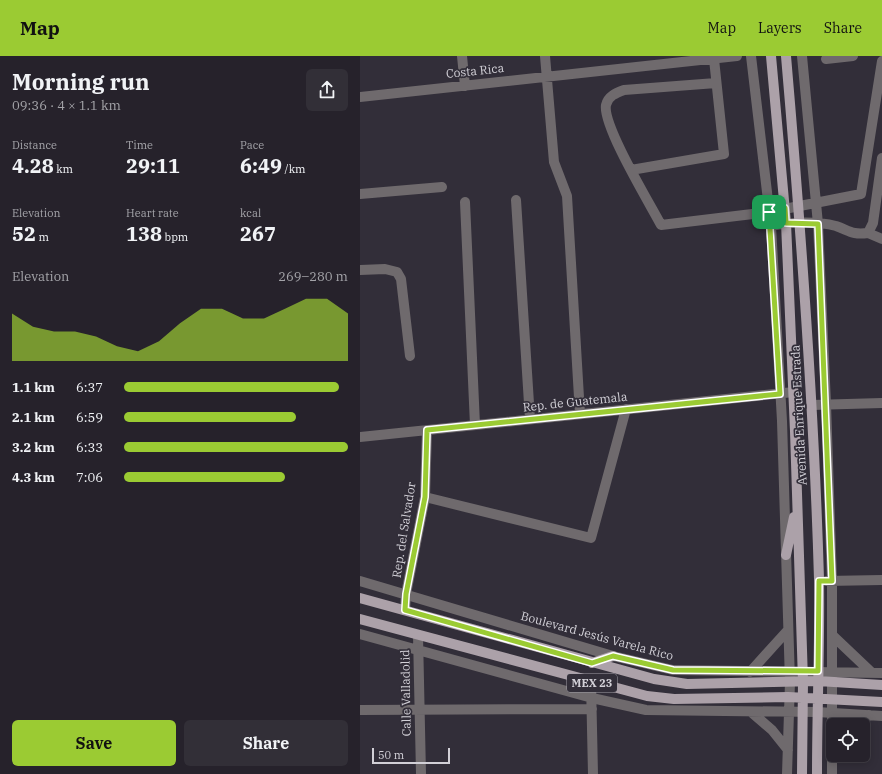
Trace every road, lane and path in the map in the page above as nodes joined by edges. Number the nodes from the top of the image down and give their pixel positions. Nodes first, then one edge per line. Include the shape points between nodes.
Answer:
1 (462, 56) edge
2 (545, 56) edge
3 (737, 56) edge
4 (751, 56) edge
5 (771, 56) edge
6 (786, 56) edge
7 (802, 56) edge
8 (853, 56) edge
9 (714, 58) junction
10 (826, 59) dead end
11 (882, 61) edge
12 (547, 77) junction
13 (716, 83) junction
14 (465, 86) junction
15 (360, 97) edge
16 (882, 159) edge
17 (631, 170) junction
18 (442, 187) dead end
19 (360, 194) edge
20 (861, 194) junction
21 (876, 198) junction
22 (516, 200) dead end
23 (465, 202) dead end
24 (816, 202) junction
25 (799, 206) junction
26 (785, 208) junction
27 (769, 212) junction
28 (786, 223) junction
29 (800, 223) junction
30 (818, 224) junction
31 (771, 226) junction
32 (868, 233) junction
33 (882, 239) edge
34 (360, 270) edge
35 (821, 299) junction
36 (806, 300) junction
37 (410, 356) dead end
38 (794, 392) junction
39 (780, 394) junction
40 (882, 403) edge
41 (826, 404) junction
42 (812, 405) junction
43 (626, 410) junction
44 (580, 414) junction
45 (530, 419) junction
46 (475, 425) junction
47 (427, 430) junction
48 (360, 437) edge
49 (425, 497) junction
50 (797, 502) junction
51 (786, 555) junction
52 (882, 580) edge
53 (360, 581) edge
54 (819, 581) junction
55 (832, 581) junction
56 (406, 594) junction
57 (360, 598) edge
58 (405, 610) junction
59 (360, 619) edge
60 (788, 630) junction
61 (360, 634) edge
62 (832, 634) junction
63 (418, 635) junction
64 (419, 651) junction
65 (613, 656) junction
66 (592, 663) junction
67 (832, 671) junction
68 (750, 672) junction
69 (871, 672) junction
70 (882, 673) edge
71 (802, 676) junction
72 (818, 676) junction
73 (789, 677) junction
74 (832, 682) junction
75 (591, 683) junction
76 (882, 685) edge
77 (788, 697) junction
78 (592, 698) junction
79 (802, 698) junction
80 (817, 699) junction
81 (832, 700) junction
82 (882, 702) edge
83 (592, 708) junction
84 (360, 710) edge
85 (420, 710) junction
86 (788, 711) junction
87 (751, 712) junction
88 (802, 712) junction
89 (817, 712) junction
90 (832, 713) junction
91 (869, 715) junction
92 (882, 716) edge
93 (832, 718) edge
94 (866, 718) edge
95 (788, 750) junction
96 (832, 762) edge
97 (421, 774) edge
98 (593, 774) edge
99 (787, 774) edge
100 (802, 774) edge
101 (817, 774) edge
102 (832, 774) edge

1 - 14 street
2 - 12 street
3 - 9 street, Costa Rica
4 - 27 street
5 - 26 main road, Avenida Enrique Estrada
6 - 25 main road, Avenida Enrique Estrada
7 - 24 street
8 - 10 street
9 - 12 street, Costa Rica
9 - 13 street
11 - 20 street
12 - 14 street, Costa Rica
12 - 44 street via 554,162 567,196
13 - 17 street via 724,154
13 - 17 street via 624,90 610,96 606,105 606,118
14 - 15 street, Costa Rica
16 - 21 street
17 - 27 street via 661,225
18 - 19 street
20 - 21 street
20 - 24 street
21 - 32 street via 873,223
22 - 45 street
23 - 46 street
24 - 25 street
24 - 30 street
25 - 26 street
25 - 29 main road, Avenida Enrique Estrada
26 - 27 street
26 - 28 main road, Avenida Enrique Estrada
27 - 31 street
28 - 29 street
28 - 31 street
28 - 38 main road, Avenida Enrique Estrada
29 - 30 street
29 - 36 main road, Avenida Enrique Estrada
30 - 32 street via 835,226 856,234
30 - 35 street
31 - 39 street
32 - 33 street
34 - 37 street via 385,269 397,272 401,279
35 - 36 street
35 - 41 street
36 - 42 main road, Avenida Enrique Estrada
38 - 39 street, Rep. de Guatemala
38 - 50 main road, Avenida Enrique Estrada
39 - 43 street, Rep. de Guatemala
39 - 51 street
40 - 41 street
41 - 42 street
41 - 55 street
42 - 54 main road, Avenida Enrique Estrada
43 - 44 street, Rep. de Guatemala
43 - 49 street via 591,538
44 - 45 street, Rep. de Guatemala
45 - 46 street, Rep. de Guatemala
46 - 47 street, Rep. de Guatemala
47 - 48 street, Rep. de Guatemala
47 - 49 street, Rep. del Salvador
49 - 56 street, Rep. del Salvador
50 - 51 main road
50 - 71 main road, Avenida Enrique Estrada
51 - 60 street
52 - 55 street
53 - 56 street, Boulevard Jesús Varela Rico
54 - 55 street
54 - 72 main road, Avenida Enrique Estrada
55 - 62 street
56 - 58 street, Rep. del Salvador
56 - 65 street, Boulevard Jesús Varela Rico
57 - 58 main road, Boulevard Jesús Varela Rico / MEX 23
58 - 66 main road, Boulevard Jesús Varela Rico / MEX 23
59 - 63 main road, MEX 23
60 - 68 street
60 - 73 street
61 - 64 street
62 - 67 street
62 - 69 street
63 - 64 street, Calle Valladolid
63 - 75 main road, MEX 23
64 - 78 street
64 - 85 street, Calle Valladolid
65 - 66 main road
65 - 68 street, Boulevard Jesús Varela Rico via 673,670
66 - 73 main road, Boulevard Jesús Varela Rico / MEX 23 via 654,680 687,684
67 - 69 street, Boulevard Jesús Varela Rico
67 - 72 street, Boulevard Jesús Varela Rico
67 - 74 street
68 - 73 street, Boulevard Jesús Varela Rico
69 - 70 street, Boulevard Jesús Varela Rico
71 - 72 main road, Boulevard Jesús Varela Rico / MEX 23
71 - 73 main road, Boulevard Jesús Varela Rico / MEX 23
71 - 79 main road, Avenida Enrique Estrada
72 - 74 main road, Boulevard Jesús Varela Rico / MEX 23
72 - 80 main road, Avenida Enrique Estrada
73 - 77 street
74 - 76 main road, MEX 23
74 - 81 street
75 - 77 main road, MEX 23 via 647,696 674,699
75 - 78 street
77 - 79 main road, MEX 23
77 - 86 street
78 - 83 street
78 - 87 street via 646,710
79 - 80 main road, MEX 23
79 - 88 main road, Avenida Enrique Estrada
80 - 81 main road, MEX 23
80 - 89 main road, Avenida Enrique Estrada
81 - 82 main road, MEX 23
81 - 90 street
83 - 85 street
83 - 98 street
84 - 85 street
85 - 97 street, Calle Valladolid
86 - 87 street
86 - 88 street
86 - 95 street
87 - 95 street via 772,730
88 - 89 street
88 - 100 main road, Avenida Enrique Estrada
89 - 90 street
89 - 101 main road, Avenida Enrique Estrada
90 - 91 street
90 - 93 street
91 - 92 street
91 - 94 street
95 - 99 street
96 - 102 street

